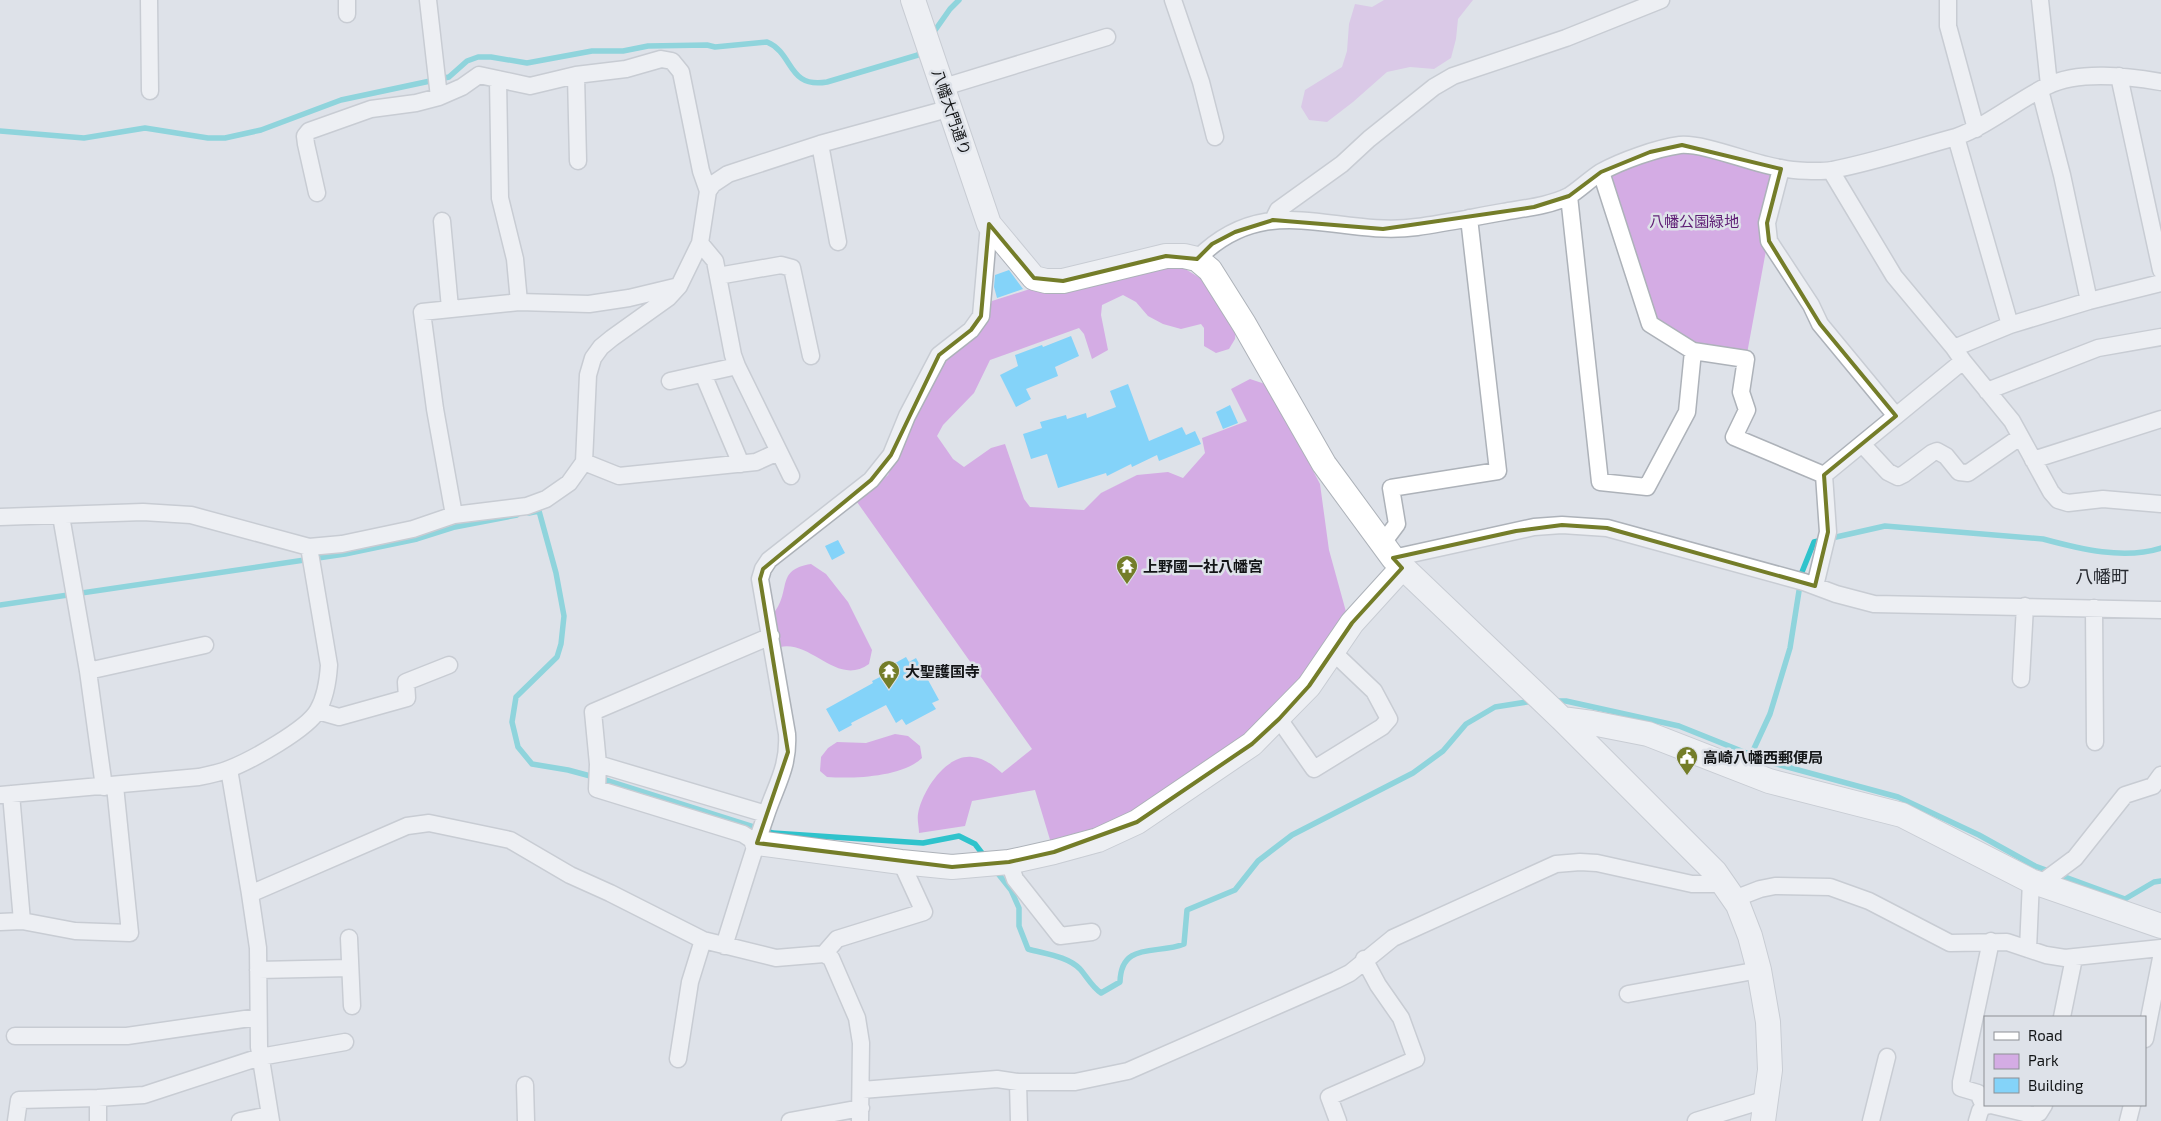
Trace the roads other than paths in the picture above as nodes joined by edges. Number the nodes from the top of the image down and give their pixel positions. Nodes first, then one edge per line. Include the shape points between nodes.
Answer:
1 (149, 0) edge
2 (428, 0) edge
3 (913, 0) edge
4 (1173, 0) edge
5 (1660, 0) edge
6 (1948, 0) edge
7 (2040, 0) edge
8 (1107, 37) dead end
9 (576, 75) junction
10 (2119, 76) junction
11 (498, 79) junction
12 (2161, 82) edge
13 (2044, 88) junction
14 (150, 91) dead end
15 (439, 97) junction
16 (948, 97) junction
17 (1976, 129) junction
18 (1215, 137) dead end
19 (1956, 137) junction
20 (820, 144) junction
21 (578, 161) dead end
22 (1781, 168) junction
23 (1830, 170) junction
24 (1601, 172) junction
25 (708, 191) junction
26 (317, 193) dead end
27 (1569, 196) junction
28 (2156, 215) edge
29 (1469, 218) junction
30 (442, 220) dead end
31 (1273, 220) junction
32 (989, 224) junction
33 (838, 242) dead end
34 (700, 243) junction
35 (1197, 259) junction
36 (2161, 270) edge
37 (718, 276) junction
38 (2161, 283) edge
39 (679, 286) junction
40 (519, 302) junction
41 (2089, 302) junction
42 (450, 308) junction
43 (2010, 325) junction
44 (2161, 337) edge
45 (1693, 351) junction
46 (1959, 355) junction
47 (811, 356) dead end
48 (737, 366) junction
49 (703, 374) junction
50 (670, 381) dead end
51 (1987, 391) junction
52 (1896, 416) junction
53 (2161, 419) edge
54 (2020, 437) junction
55 (1862, 444) junction
56 (778, 452) junction
57 (2033, 460) junction
58 (584, 462) junction
59 (741, 464) junction
60 (1824, 475) junction
61 (790, 476) dead end
62 (2161, 504) edge
63 (454, 515) junction
64 (61, 516) junction
65 (0, 517) edge
66 (309, 547) junction
67 (1392, 557) junction
68 (1815, 586) junction
69 (2025, 606) junction
70 (2094, 608) junction
71 (2161, 610) edge
72 (771, 636) junction
73 (205, 645) dead end
74 (1333, 652) junction
75 (450, 665) dead end
76 (88, 671) junction
77 (2021, 679) dead end
78 (318, 711) junction
79 (1279, 719) junction
80 (1562, 720) junction
81 (2095, 742) dead end
82 (598, 764) junction
83 (229, 769) junction
84 (2161, 775) edge
85 (110, 787) junction
86 (5, 795) edge
87 (766, 814) junction
88 (758, 842) junction
89 (901, 862) junction
90 (1009, 862) junction
91 (2036, 882) junction
92 (1728, 892) junction
93 (250, 894) junction
94 (22, 921) junction
95 (0, 922) edge
96 (2161, 926) edge
97 (1092, 932) dead end
98 (349, 938) dead end
99 (703, 940) junction
100 (1991, 941) junction
101 (724, 946) junction
102 (2161, 948) edge
103 (2028, 949) junction
104 (824, 954) junction
105 (2074, 958) junction
106 (2161, 958) edge
107 (1364, 959) junction
108 (350, 968) junction
109 (258, 970) junction
110 (1759, 970) junction
111 (1628, 994) dead end
112 (352, 1006) dead end
113 (2062, 1016) edge
114 (258, 1017) junction
115 (2146, 1034) edge
116 (15, 1036) dead end
117 (345, 1042) dead end
118 (260, 1057) junction
119 (1887, 1057) dead end
120 (678, 1059) dead end
121 (1018, 1082) junction
122 (525, 1085) dead end
123 (862, 1090) junction
124 (98, 1098) junction
125 (1984, 1106) edge
126 (1995, 1106) edge
127 (2043, 1106) edge
128 (2132, 1106) edge
129 (1765, 1110) edge
130 (860, 1114) edge
131 (270, 1118) edge
132 (16, 1121) edge
133 (98, 1121) edge
134 (240, 1121) edge
135 (526, 1121) edge
136 (790, 1121) edge
137 (1019, 1121) edge
138 (1338, 1121) edge
139 (1696, 1121) edge
140 (1871, 1121) edge
141 (1978, 1121) edge
142 (2128, 1121) edge

1 - 14 street
2 - 15 street
3 - 16 street, 八幡大門通り
4 - 18 street via 1201,82
5 - 31 street via 1566,38 1453,76 1434,87 1342,164 1278,210
6 - 17 street via 1948,26
7 - 13 street
8 - 16 street
9 - 11 street via 530,86
9 - 21 street
9 - 25 street via 626,69 661,59 677,65
10 - 12 street
10 - 13 street via 2078,78
10 - 28 street
11 - 15 street via 479,75
11 - 40 street via 500,198 515,259
13 - 17 street
13 - 41 street
15 - 26 street via 371,109 309,131 305,136 306,144
16 - 20 street
16 - 32 street, 八幡大門通り
17 - 19 street
19 - 23 street
19 - 43 street
20 - 25 street via 728,174
20 - 33 street
22 - 23 street
22 - 24 street via 1698,146 1682,145 1650,152
22 - 52 street via 1767,223 1769,240 1820,324
23 - 46 street via 1894,276
24 - 27 street
24 - 45 street via 1650,324
25 - 34 street
27 - 29 street via 1534,207
27 - 45 street via 1600,482 1646,487 1687,412
28 - 36 street
29 - 31 street via 1383,229
29 - 67 street via 1498,471 1391,488 1397,524
30 - 42 street
31 - 35 street via 1235,232 1212,244
32 - 35 street via 1034,278 1046,281 1063,281 1166,256
32 - 72 street via 981,316 970,330 939,355 891,455 871,480 769,560 763,569 760,579
34 - 37 street via 715,261
34 - 39 street
35 - 67 street via 1210,270 1244,324 1324,464
37 - 47 street via 781,264 792,268
37 - 48 street
38 - 41 street
39 - 40 street via 589,304
39 - 58 street via 668,298 606,342 593,358 588,375
40 - 42 street
41 - 43 street
42 - 63 street via 422,312
43 - 46 street
44 - 51 street via 2098,348
45 - 60 street via 1746,359 1741,392 1747,410 1734,438
46 - 51 street
46 - 52 street
48 - 49 street
48 - 56 street
49 - 50 street
49 - 59 street
51 - 54 street via 2012,421
52 - 55 street
53 - 57 street
54 - 55 street via 1968,474 1959,472 1946,456 1937,451 1898,476 1888,472
54 - 57 street
55 - 60 street
56 - 59 street via 756,462
56 - 61 street
57 - 62 street via 2058,500 2068,503 2103,499
58 - 59 street via 619,476
58 - 63 street via 569,483 546,499 527,506
60 - 68 street via 1828,532
63 - 66 street via 404,531 342,544
64 - 65 street
64 - 66 street via 143,512 191,515
64 - 76 street
66 - 78 street via 330,665 328,683
67 - 68 street via 1516,530 1562,525 1616,530
67 - 74 street
67 - 80 street
68 - 69 street via 1874,604
69 - 70 street
69 - 77 street
70 - 71 street
70 - 81 street
72 - 82 street via 593,712
72 - 87 street via 788,752 784,772
73 - 76 street
74 - 79 street via 1309,686
74 - 79 street via 1374,692 1390,719 1314,769
75 - 78 street via 406,682 407,698 339,716
76 - 85 street
78 - 83 street via 306,724 276,744
79 - 90 street via 1252,744 1137,822 1098,840
80 - 91 street via 1648,734 1769,781 1902,816
80 - 92 street via 1715,872
82 - 87 street
82 - 88 street via 597,789 744,834
83 - 85 street via 199,777
83 - 93 street
84 - 91 street via 2153,786 2126,795 2074,858
85 - 86 street
85 - 94 street via 130,933 75,931
86 - 94 street
87 - 88 street
88 - 89 street
88 - 101 street
89 - 90 street via 952,866
89 - 104 street via 924,912 837,939
90 - 97 street via 1015,879 1060,936
91 - 96 street
91 - 103 street
92 - 100 street via 1775,886 1830,887 1868,901 1950,943
92 - 107 street via 1596,863 1556,864 1393,938
92 - 110 street via 1738,905
93 - 99 street via 407,826 428,823 510,840 570,875
93 - 109 street
94 - 95 street
98 - 108 street
99 - 101 street
99 - 120 street via 690,982
100 - 103 street
100 - 125 street via 1961,1082 1961,1088 1978,1093
101 - 104 street via 776,958
102 - 105 street
103 - 105 street via 2056,958
104 - 123 street via 831,958 857,1018 862,1043
105 - 113 street
106 - 115 street
107 - 121 street via 1350,973 1336,980 1128,1071 1075,1082
107 - 138 street via 1401,1018 1416,1059 1329,1097
108 - 109 street
108 - 112 street
109 - 114 street
110 - 111 street
110 - 129 street via 1768,1022 1770,1070
114 - 116 street via 127,1036
114 - 118 street
117 - 118 street
118 - 124 street via 144,1095
118 - 131 street
119 - 140 street
121 - 123 street via 997,1079
121 - 137 street
122 - 135 street
123 - 130 street
124 - 132 street via 19,1100
124 - 133 street
125 - 141 street
126 - 127 street via 2033,1115
128 - 142 street
129 - 139 street
130 - 136 street
131 - 134 street

